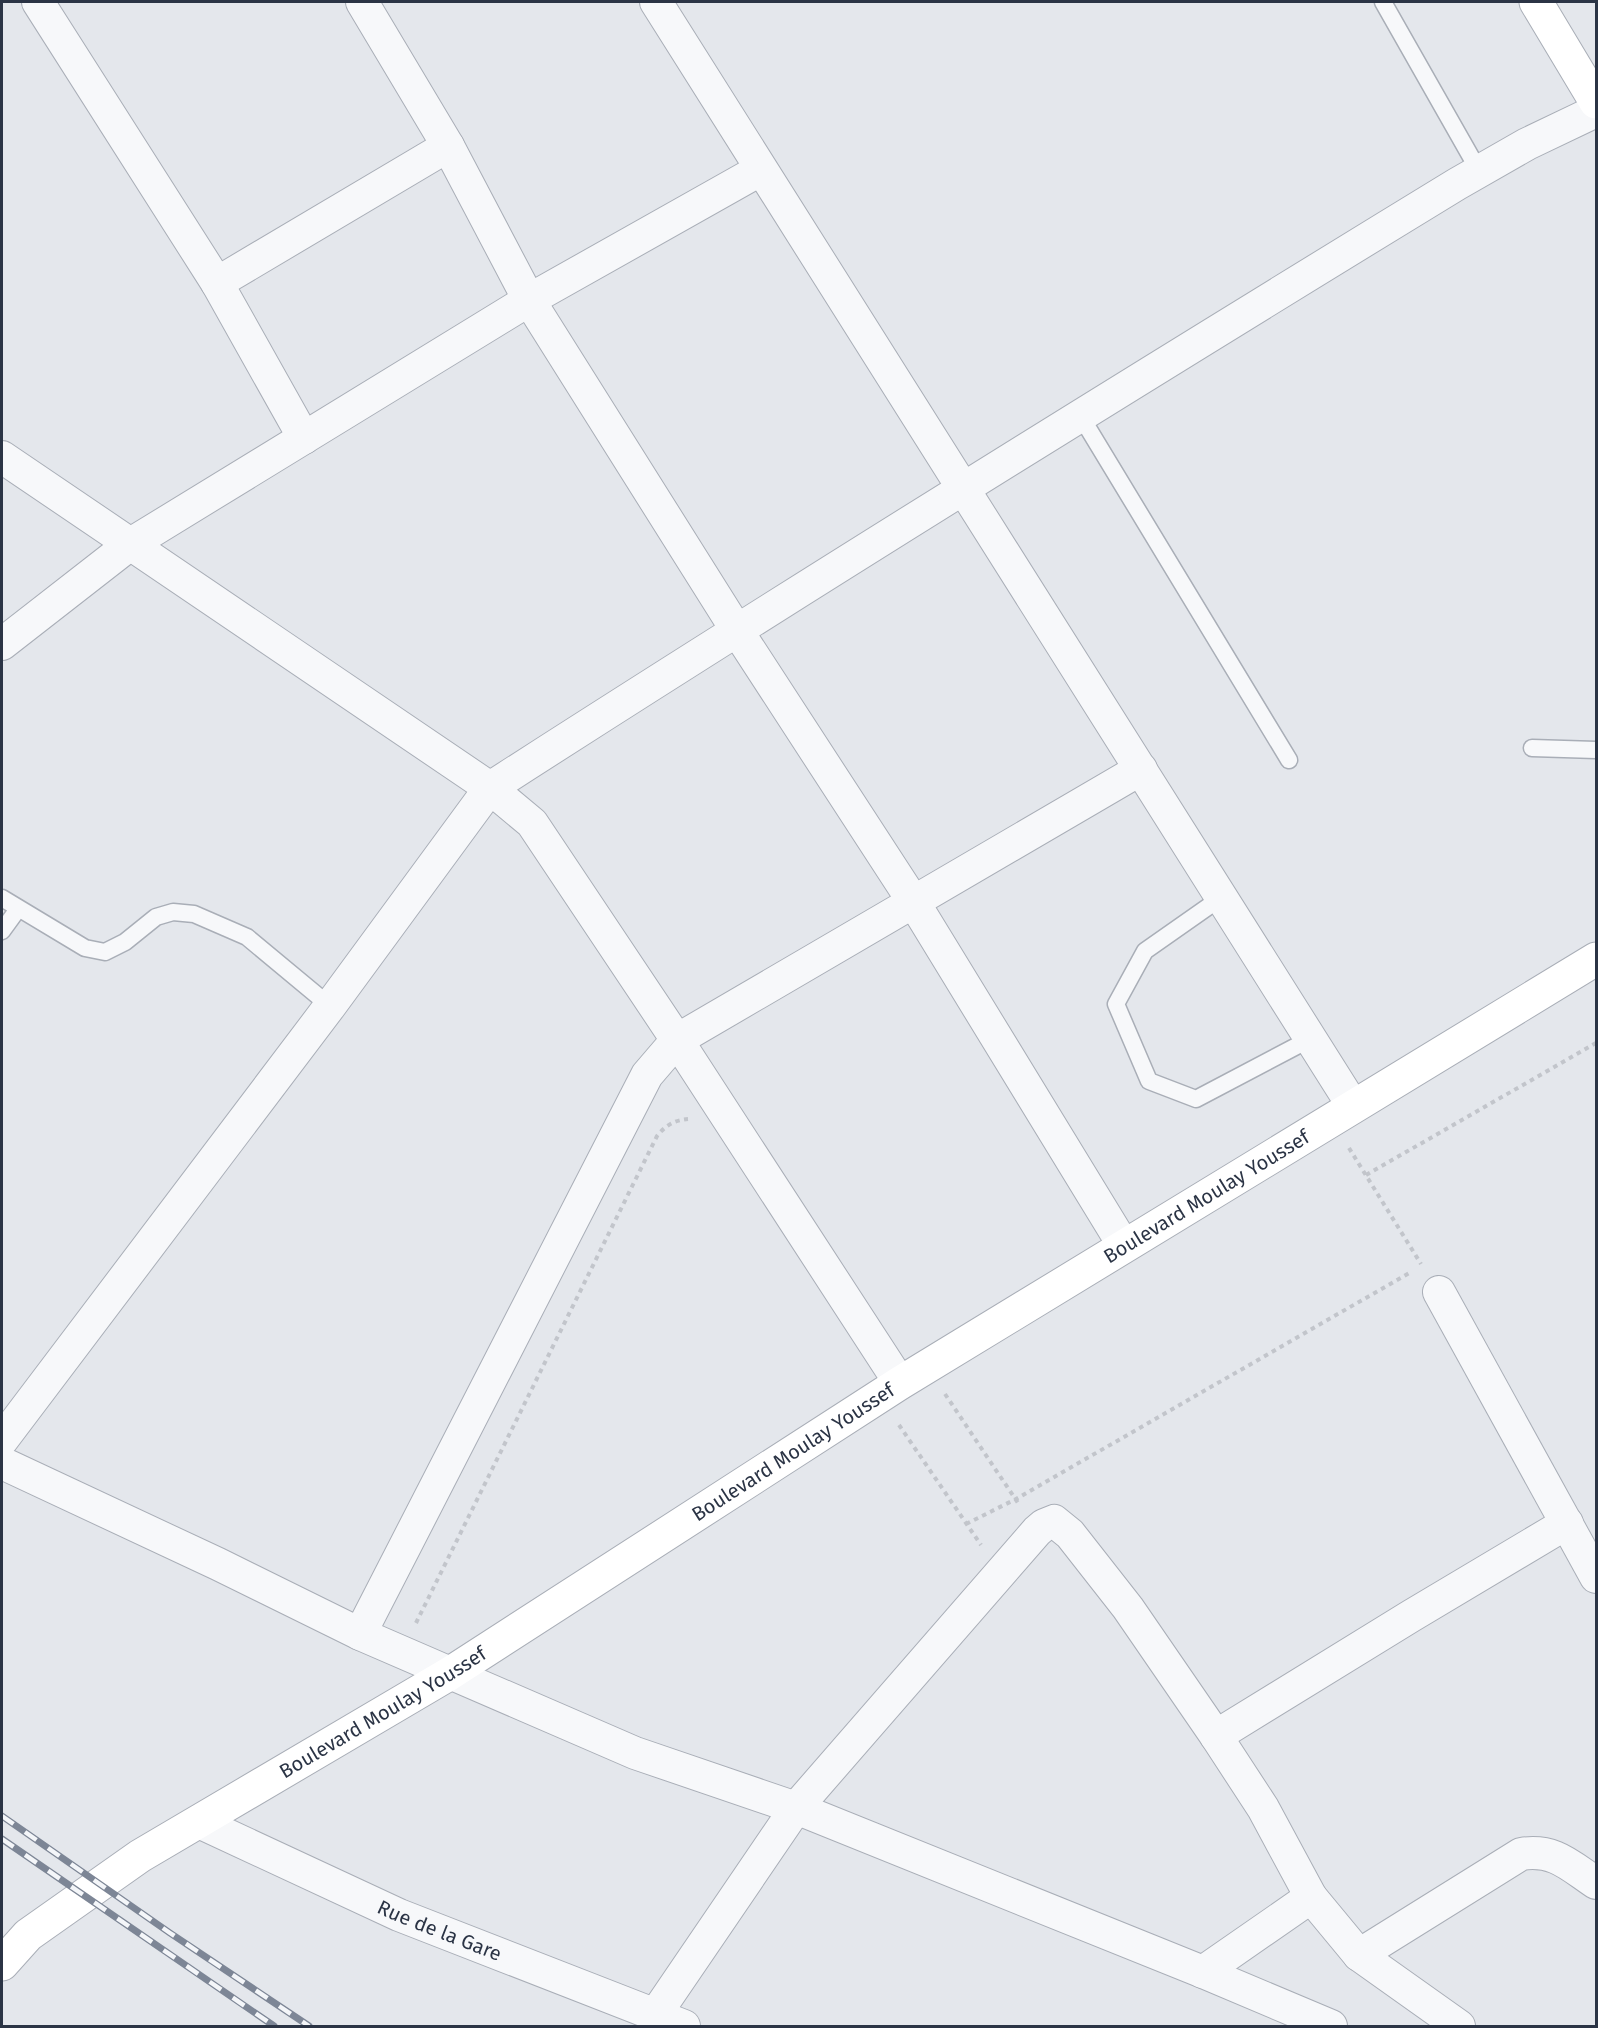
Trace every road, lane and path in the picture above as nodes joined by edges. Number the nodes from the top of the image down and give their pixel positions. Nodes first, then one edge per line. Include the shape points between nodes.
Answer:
1 (38, 2) edge
2 (362, 2) edge
3 (656, 2) edge
4 (1383, 2) edge
5 (1536, 2) edge
6 (1596, 102) edge
7 (1596, 111) edge
8 (448, 146) junction
9 (760, 170) junction
10 (1479, 171) junction
11 (217, 283) junction
12 (529, 300) junction
13 (1080, 415) junction
14 (304, 438) junction
15 (2, 457) edge
16 (962, 488) junction
17 (129, 545) junction
18 (736, 629) junction
19 (4, 638) edge
20 (1532, 748) dead end
21 (1596, 750) edge
22 (1289, 760) dead end
23 (1141, 769) junction
24 (490, 788) junction
25 (1222, 897) junction
26 (2, 898) edge
27 (913, 901) junction
28 (18, 909) junction
29 (2, 931) edge
30 (1596, 959) edge
31 (330, 1006) junction
32 (1311, 1039) junction
33 (677, 1040) junction
34 (1596, 1042) edge
35 (1342, 1113) junction
36 (695, 1120) dead end
37 (1366, 1175) junction
38 (1124, 1246) junction
39 (1422, 1266) junction
40 (1439, 1292) joint
41 (889, 1390) junction
42 (2, 1440) edge
43 (2, 1463) edge
44 (1567, 1523) junction
45 (966, 1524) junction
46 (1000, 1573) junction
47 (1596, 1576) edge
48 (375, 1606) junction
49 (360, 1634) junction
50 (448, 1674) junction
51 (1216, 1736) junction
52 (796, 1808) junction
53 (199, 1822) junction
54 (1596, 1883) edge
55 (1311, 1898) junction
56 (1359, 1955) junction
57 (2, 1964) edge
58 (1203, 1972) junction
59 (655, 2015) junction
60 (684, 2026) edge
61 (1331, 2026) edge
62 (1459, 2026) edge

1 - 11 street
2 - 8 street
3 - 9 street
4 - 10 lane
5 - 6 main road
7 - 10 street
8 - 11 street
8 - 12 street
9 - 12 street
9 - 16 street
10 - 13 street
11 - 14 street
12 - 14 street
12 - 18 street
13 - 16 street
13 - 22 lane
14 - 17 street
15 - 17 street
16 - 18 street
16 - 23 street
17 - 19 street
17 - 24 street
18 - 24 street
18 - 27 street
20 - 21 lane
23 - 25 street
23 - 27 street
24 - 31 street
24 - 33 street via 532,823
25 - 32 street
25 - 32 lane via 1145,951 1116,1004 1149,1082 1196,1099
26 - 28 lane
27 - 33 street
27 - 38 street
28 - 29 lane
28 - 31 lane via 85,948 105,952 125,942 156,917 173,912 194,914 247,937
30 - 35 main road, Boulevard Moulay Youssef
31 - 42 street
32 - 35 street
33 - 41 street
33 - 48 street via 647,1075
34 - 37 path
35 - 37 path
35 - 38 main road, Boulevard Moulay Youssef
36 - 48 path via 674,1122 657,1136 415,1625
37 - 39 path
38 - 41 main road, Boulevard Moulay Youssef
39 - 40 path
39 - 45 path
40 - 44 street
41 - 45 path
41 - 50 main road, Boulevard Moulay Youssef
43 - 49 street
44 - 47 street
44 - 51 street
45 - 46 path
46 - 51 street via 1044,1525 1054,1521 1062,1527 1128,1608
46 - 52 street
48 - 49 street
49 - 50 street
50 - 52 street via 635,1753
50 - 53 main road, Boulevard Moulay Youssef
51 - 55 street via 1263,1808
52 - 58 street
52 - 59 street
53 - 57 main road, Boulevard Moulay Youssef via 140,1856 36,1930
53 - 59 street, Rue de la Gare via 399,1915
54 - 56 street via 1554,1856 1538,1851 1521,1854
55 - 56 street
55 - 58 street
56 - 62 street
58 - 61 street
59 - 60 street, Rue de la Gare

